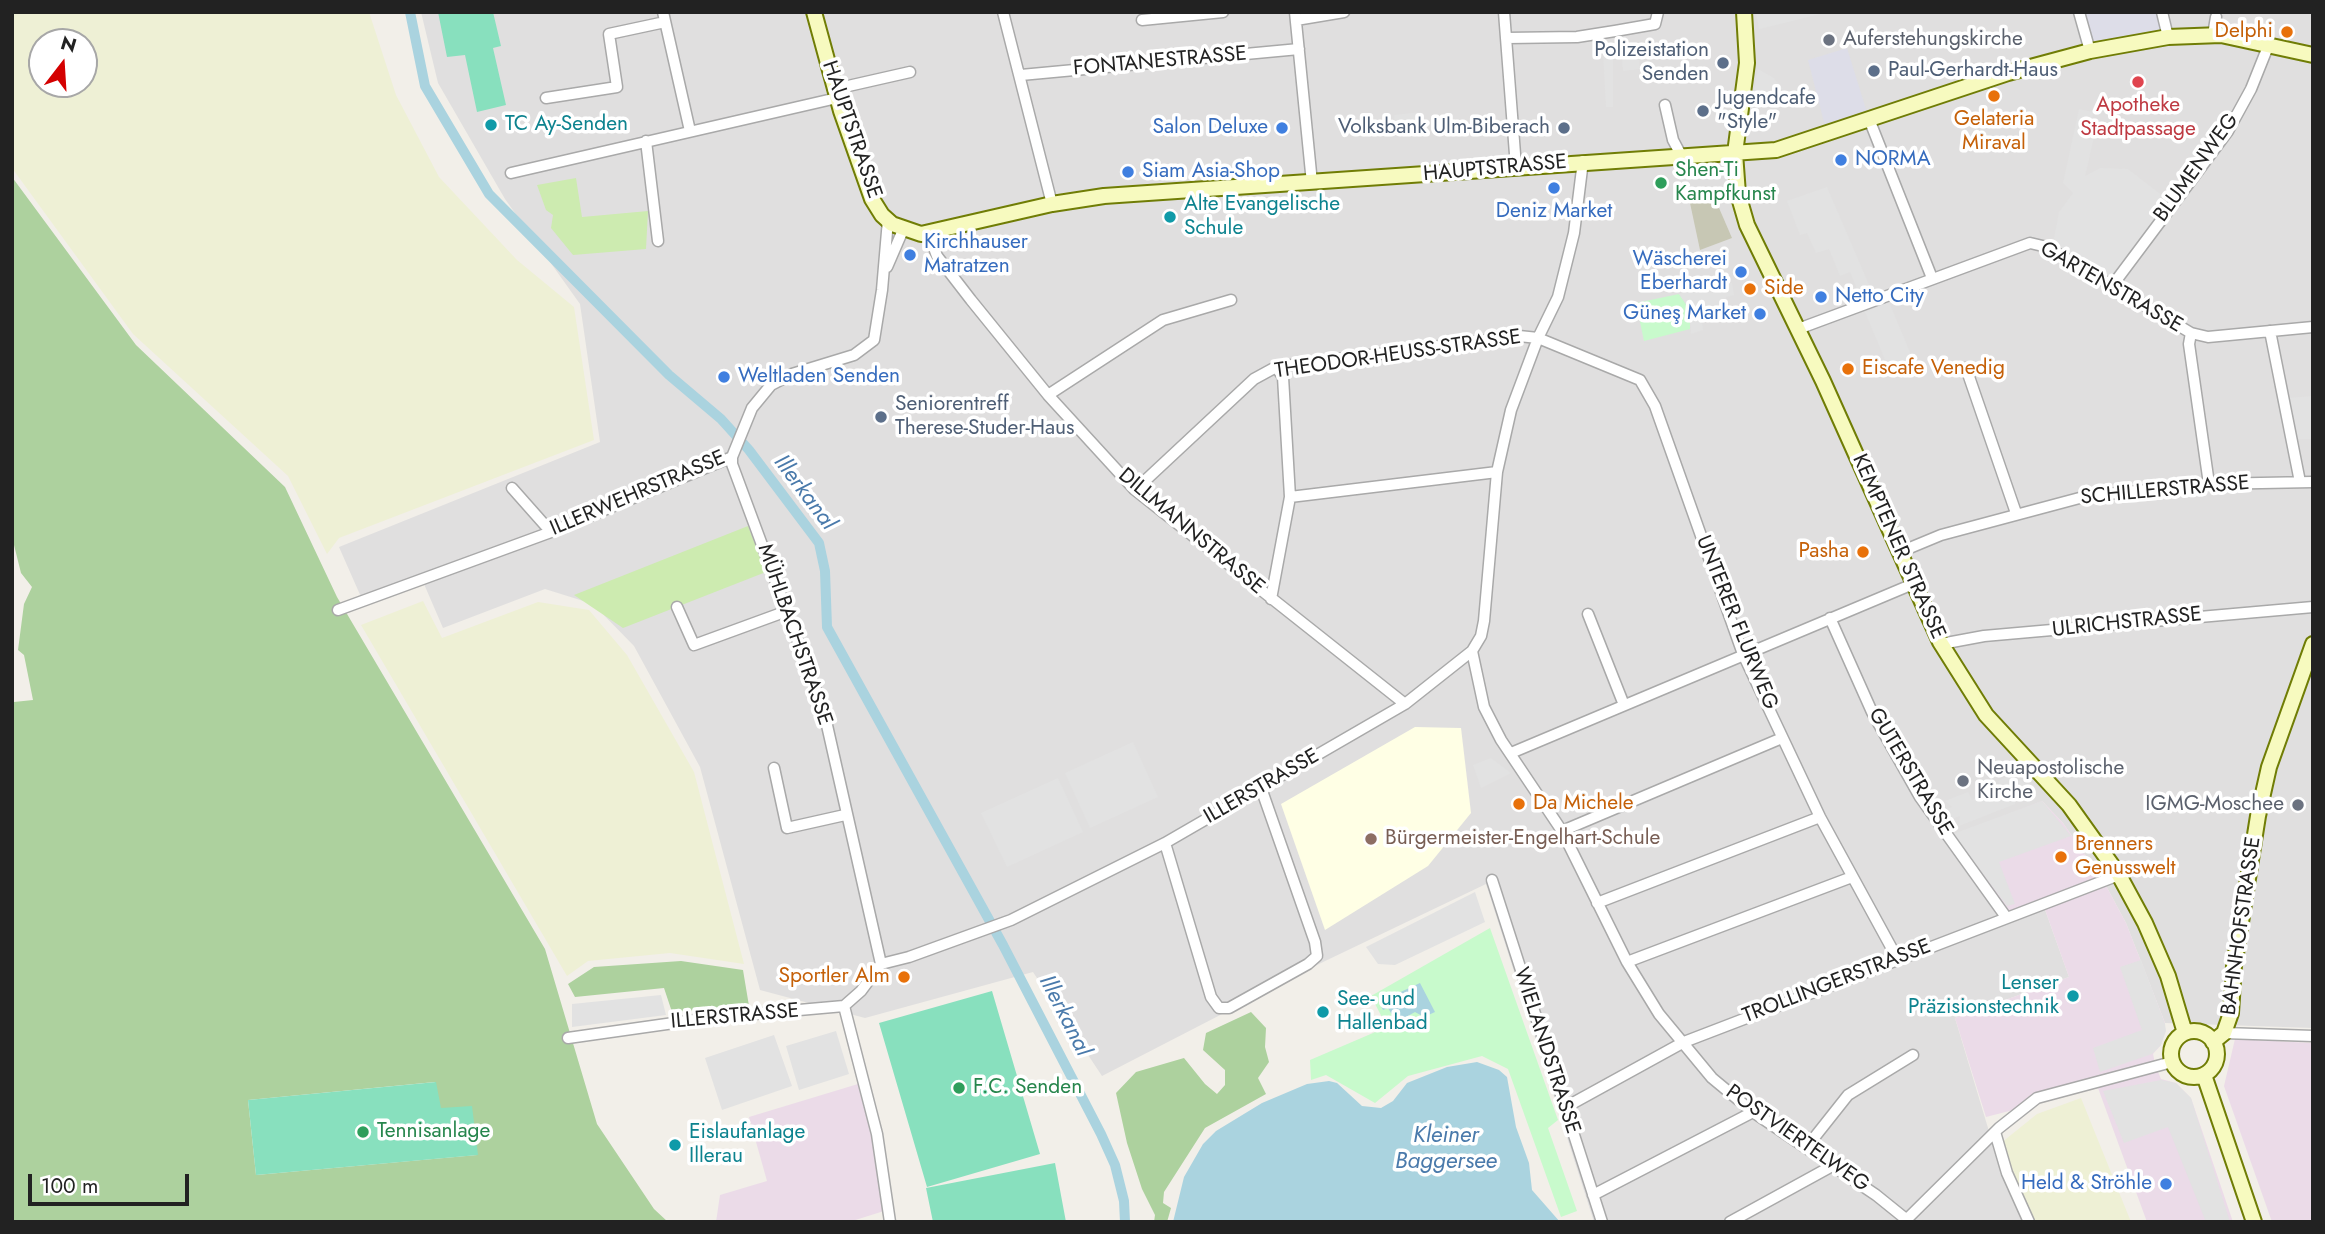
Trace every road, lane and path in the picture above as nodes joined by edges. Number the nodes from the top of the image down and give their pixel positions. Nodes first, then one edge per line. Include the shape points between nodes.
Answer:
1 (814, 12) edge
2 (1003, 12) edge
3 (1223, 12) edge
4 (1344, 12) edge
5 (1504, 12) edge
6 (1658, 12) edge
7 (1744, 12) edge
8 (2079, 12) edge
9 (2162, 12) edge
10 (1296, 16) edge
11 (664, 17) edge
12 (2216, 17) dead end
13 (1142, 20) dead end
14 (2213, 35) junction
15 (2168, 37) junction
16 (1507, 38) junction
17 (2269, 44) junction
18 (1299, 49) junction
19 (2090, 51) junction
20 (2313, 55) edge
21 (910, 72) dead end
22 (1021, 75) junction
23 (836, 94) junction
24 (546, 98) dead end
25 (1665, 105) dead end
26 (1869, 119) junction
27 (690, 131) junction
28 (646, 141) junction
29 (1735, 153) junction
30 (1681, 155) junction
31 (1583, 162) junction
32 (1516, 167) junction
33 (511, 173) dead end
34 (1312, 183) junction
35 (1052, 204) junction
36 (888, 220) junction
37 (903, 230) junction
38 (929, 234) junction
39 (657, 241) dead end
40 (884, 274) junction
41 (1932, 278) junction
42 (2112, 286) junction
43 (1231, 300) dead end
44 (2313, 327) edge
45 (1798, 329) junction
46 (2270, 331) junction
47 (2190, 333) junction
48 (1538, 338) junction
49 (1276, 367) junction
50 (1966, 368) dead end
51 (1048, 395) junction
52 (733, 454) junction
53 (1497, 472) junction
54 (2300, 482) junction
55 (2313, 482) edge
56 (2209, 484) junction
57 (512, 488) dead end
58 (1135, 490) junction
59 (1290, 497) junction
60 (2016, 513) junction
61 (551, 532) junction
62 (1900, 552) junction
63 (1913, 584) junction
64 (1271, 599) junction
65 (677, 607) dead end
66 (2313, 607) edge
67 (338, 610) dead end
68 (788, 611) junction
69 (1588, 614) dead end
70 (1830, 618) junction
71 (1941, 644) junction
72 (2313, 644) edge
73 (1472, 652) junction
74 (1743, 654) junction
75 (1405, 704) junction
76 (1624, 705) junction
77 (1783, 738) junction
78 (1511, 753) junction
79 (774, 768) dead end
80 (1261, 788) junction
81 (845, 815) junction
82 (1820, 817) junction
83 (1562, 831) junction
84 (1165, 843) junction
85 (2119, 876) junction
86 (1853, 877) junction
87 (1492, 880) dead end
88 (1597, 903) junction
89 (2006, 917) junction
90 (1897, 958) junction
91 (1628, 962) junction
92 (881, 964) junction
93 (844, 1006) junction
94 (2185, 1033) junction
95 (2313, 1036) edge
96 (2218, 1037) junction
97 (568, 1038) dead end
98 (1684, 1042) junction
99 (1913, 1055) dead end
100 (2172, 1062) junction
101 (2204, 1075) junction
102 (1564, 1108) junction
103 (1753, 1112) junction
104 (1995, 1132) junction
105 (1806, 1148) junction
106 (1832, 1166) junction
107 (1593, 1195) junction
108 (1905, 1221) edge
109 (890, 1222) edge
110 (1602, 1222) edge
111 (1730, 1222) edge
112 (2029, 1222) edge
113 (2254, 1222) edge

1 - 23 main road, HAUPTSTRASSE
2 - 22 street
3 - 13 street
4 - 10 street
5 - 16 street
6 - 16 street via 1655,24 1590,35
7 - 29 main road, KEMPTENER STRASSE via 1747,63
8 - 19 street
9 - 15 street
10 - 18 street
11 - 24 street via 609,34 617,86
11 - 27 street
12 - 14 street
14 - 15 main road, HAUPTSTRASSE
14 - 17 main road, HAUPTSTRASSE
15 - 19 main road, HAUPTSTRASSE
16 - 32 street
17 - 20 main road, HAUPTSTRASSE
17 - 42 street, BLUMENWEG via 2228,131
18 - 22 street, FONTANESTRASSE
18 - 34 street
19 - 26 main road, HAUPTSTRASSE
21 - 23 street
22 - 35 street
23 - 27 street
23 - 36 main road, HAUPTSTRASSE via 868,189
25 - 30 street
26 - 29 main road, HAUPTSTRASSE via 1787,147
26 - 41 street
27 - 28 street
28 - 33 street
28 - 39 street
29 - 30 main road, HAUPTSTRASSE
29 - 45 main road, KEMPTENER STRASSE via 1738,194 1747,225
30 - 31 main road, HAUPTSTRASSE
31 - 32 main road, HAUPTSTRASSE
31 - 48 street via 1574,233 1558,297
32 - 34 main road, HAUPTSTRASSE
34 - 35 main road, HAUPTSTRASSE via 1174,190
35 - 38 main road, HAUPTSTRASSE
36 - 37 main road, HAUPTSTRASSE
36 - 40 street, ILLERWEHRSTRASSE
37 - 38 main road, HAUPTSTRASSE
37 - 40 street, ILLERWEHRSTRASSE
38 - 51 street, DILLMANNSTRASSE via 937,256
40 - 52 street, ILLERWEHRSTRASSE via 877,330 870,345 771,385 752,408
41 - 42 street, GARTENSTRASSE via 2030,243 2047,247
41 - 45 street, GARTENSTRASSE
42 - 47 street, GARTENSTRASSE
43 - 51 street via 1163,320
44 - 46 street, GARTENSTRASSE
45 - 62 main road, KEMPTENER STRASSE
46 - 47 street, GARTENSTRASSE via 2208,337
46 - 54 street
47 - 56 street
48 - 49 street, THEODOR-HEUSS-STRASSE via 1519,336
48 - 53 street via 1511,410
48 - 74 street, UNTERER FLURWEG via 1629,374 1649,391
49 - 58 street, THEODOR-HEUSS-STRASSE via 1254,379
49 - 59 street via 1283,377
50 - 60 street
51 - 58 street, DILLMANNSTRASSE
52 - 61 street, ILLERWEHRSTRASSE
52 - 68 street, MÜHLBACHSTRASSE via 732,464
53 - 59 street
53 - 73 street via 1484,621
54 - 55 street, SCHILLERSTRASSE
54 - 56 street, SCHILLERSTRASSE
56 - 60 street, SCHILLERSTRASSE via 2087,496
57 - 61 street
58 - 64 street, DILLMANNSTRASSE
59 - 64 street
60 - 62 street, SCHILLERSTRASSE
61 - 67 street, ILLERWEHRSTRASSE
62 - 63 main road, KEMPTENER STRASSE
63 - 70 street
63 - 71 main road, KEMPTENER STRASSE
64 - 75 street, DILLMANNSTRASSE
65 - 68 street via 694,645
66 - 71 street, ULRICHSTRASSE via 1984,636
68 - 81 street, MÜHLBACHSTRASSE via 824,712
69 - 76 street
70 - 74 street
70 - 89 street, GUTERSTRASSE via 1872,712 1920,797
71 - 85 main road, KEMPTENER STRASSE via 1986,715 2069,805
72 - 96 main road, BAHNHOFSTRASSE via 2269,767 2234,970 2231,1013
73 - 75 street, ILLERSTRASSE
73 - 78 street, POSTVIERTELWEG via 1484,707
74 - 76 street
74 - 77 street, UNTERER FLURWEG
75 - 80 street, ILLERSTRASSE
76 - 78 street
77 - 82 street, UNTERER FLURWEG
77 - 83 street
78 - 83 street, POSTVIERTELWEG
79 - 81 street via 787,828
80 - 84 street, ILLERSTRASSE
80 - 84 street via 1317,956 1229,1008 1219,1008 1211,997
81 - 92 street, MÜHLBACHSTRASSE
82 - 86 street, UNTERER FLURWEG
82 - 88 street
83 - 88 street, POSTVIERTELWEG
84 - 92 street, ILLERSTRASSE via 1011,920
85 - 89 street, TROLLINGERSTRASSE
85 - 94 main road, KEMPTENER STRASSE via 2168,976
86 - 90 street, UNTERER FLURWEG
86 - 91 street
87 - 102 street, WIELANDSTRASSE
88 - 91 street, POSTVIERTELWEG
89 - 90 street, TROLLINGERSTRASSE
90 - 98 street, TROLLINGERSTRASSE
91 - 98 street, POSTVIERTELWEG via 1659,1014
92 - 93 street
93 - 97 street, ILLERSTRASSE via 709,1018
93 - 109 street via 877,1134
94 - 96 main road
94 - 100 main road via 2174,1042
95 - 96 street
96 - 101 main road via 2216,1060
98 - 102 street, TROLLINGERSTRASSE
98 - 103 street, POSTVIERTELWEG via 1712,1078
99 - 105 street via 1848,1095
100 - 101 main road via 2184,1076
100 - 104 street via 2038,1098
101 - 113 main road
102 - 107 street, WIELANDSTRASSE
103 - 105 street, POSTVIERTELWEG
103 - 107 street
104 - 108 street
104 - 112 street
105 - 106 street, POSTVIERTELWEG
106 - 108 street, POSTVIERTELWEG
106 - 111 street
107 - 110 street, WIELANDSTRASSE

